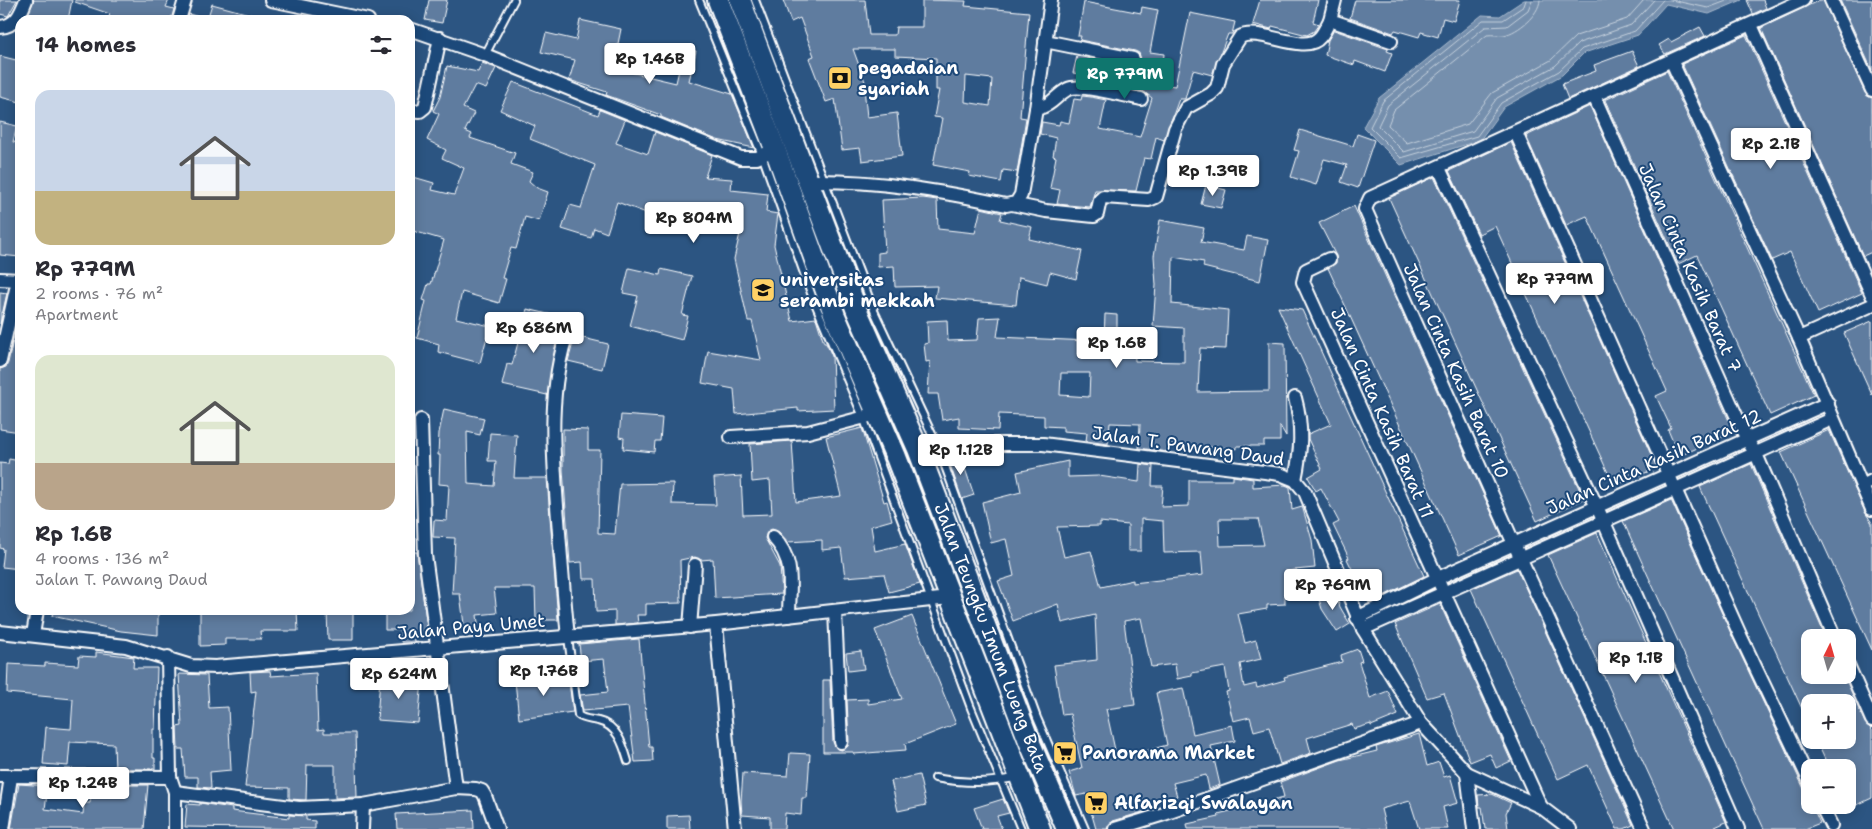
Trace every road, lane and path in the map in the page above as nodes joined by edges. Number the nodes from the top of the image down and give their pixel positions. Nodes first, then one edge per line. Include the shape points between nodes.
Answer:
1 (26, 0) edge
2 (185, 0) edge
3 (271, 0) edge
4 (514, 0) edge
5 (699, 0) edge
6 (718, 0) edge
7 (740, 0) edge
8 (755, 0) edge
9 (1051, 0) edge
10 (1335, 0) edge
11 (1803, 0) edge
12 (1832, 1) edge
13 (309, 4) edge
14 (20, 15) edge
15 (180, 15) edge
16 (350, 15) edge
17 (1330, 20) junction
18 (15, 21) edge
19 (1752, 25) junction
20 (0, 28) edge
21 (415, 30) edge
22 (440, 38) junction
23 (1045, 41) junction
24 (1391, 41) dead end
25 (485, 55) junction
26 (1133, 59) dead end
27 (1672, 62) junction
28 (1872, 90) edge
29 (1594, 96) junction
30 (1141, 99) dead end
31 (1036, 109) junction
32 (415, 110) edge
33 (1516, 133) junction
34 (768, 152) junction
35 (1439, 168) junction
36 (816, 181) junction
37 (1012, 204) junction
38 (1329, 259) dead end
39 (0, 279) edge
40 (15, 280) edge
41 (1872, 295) edge
42 (15, 297) edge
43 (1872, 305) edge
44 (857, 311) junction
45 (835, 316) junction
46 (569, 327) dead end
47 (1799, 338) junction
48 (0, 361) edge
49 (1295, 398) dead end
50 (1828, 403) junction
51 (870, 416) junction
52 (1832, 419) junction
53 (420, 420) dead end
54 (731, 437) dead end
55 (1747, 440) junction
56 (938, 447) junction
57 (918, 449) junction
58 (1756, 454) junction
59 (1670, 474) junction
60 (1295, 480) junction
61 (1867, 484) edge
62 (1676, 490) junction
63 (1596, 508) junction
64 (1872, 509) edge
65 (1603, 520) junction
66 (773, 538) dead end
67 (1514, 544) junction
68 (1521, 559) junction
69 (695, 565) dead end
70 (1438, 578) junction
71 (1445, 593) junction
72 (940, 599) junction
73 (835, 611) junction
74 (36, 615) edge
75 (789, 616) junction
76 (716, 624) junction
77 (1360, 624) junction
78 (690, 626) junction
79 (1831, 629) edge
80 (0, 632) edge
81 (33, 635) junction
82 (568, 637) junction
83 (437, 647) junction
84 (168, 658) junction
85 (1856, 683) edge
86 (1872, 720) edge
87 (1421, 724) junction
88 (842, 742) dead end
89 (628, 761) dead end
90 (1801, 763) edge
91 (1467, 773) junction
92 (6, 777) edge
93 (170, 777) junction
94 (935, 778) dead end
95 (1010, 779) junction
96 (456, 788) junction
97 (175, 792) junction
98 (363, 805) junction
99 (1541, 807) junction
100 (1826, 814) edge
101 (1831, 825) dead end
102 (3, 829) edge
103 (175, 829) edge
104 (362, 829) edge
105 (497, 829) edge
106 (735, 829) edge
107 (1021, 829) edge
108 (1040, 829) edge
109 (1068, 829) edge
110 (1086, 829) edge
111 (1115, 829) edge
112 (1474, 829) edge
113 (1570, 829) edge
114 (1644, 829) edge
115 (1738, 829) edge

1 - 14 street
2 - 15 street
3 - 13 street
4 - 25 lane
5 - 34 lane
6 - 34 highway, Jalan Teungku Imum Lueng Bata
7 - 36 highway, Jalan Teungku Imum Lueng Bata
8 - 36 lane
9 - 23 street
10 - 17 street
11 - 19 street
12 - 28 street
13 - 16 street
17 - 24 street
17 - 37 street via 1320,38 1308,43 1250,34 1240,36 1224,64 1217,88 1186,108 1175,129 1156,197 1149,200 1103,197 1094,216
18 - 20 street
19 - 27 street
19 - 41 street
21 - 22 street
22 - 25 street
22 - 32 street via 425,107
23 - 26 street
23 - 31 street
25 - 34 street via 722,151 748,159
27 - 29 street
27 - 47 street
29 - 33 street
29 - 55 street, Jalan Cinta Kasih Barat 7
30 - 31 street via 1074,87 1049,106
31 - 37 street via 1021,195
33 - 35 street
33 - 59 street
34 - 45 highway, Jalan Teungku Imum Lueng Bata
34 - 51 lane via 812,296
35 - 63 street
35 - 67 street, Jalan Cinta Kasih Barat 10 via 1370,198 1366,212
36 - 37 street via 888,183
36 - 44 highway, Jalan Teungku Imum Lueng Bata
36 - 56 lane
38 - 70 street, Jalan Cinta Kasih Barat 11 via 1306,270 1303,282
39 - 40 street
42 - 48 street
43 - 47 street
44 - 45 highway
44 - 57 highway, Jalan Teungku Imum Lueng Bata
45 - 51 highway, Jalan Teungku Imum Lueng Bata
46 - 82 street via 556,374 552,419
47 - 50 street
49 - 60 street via 1302,441
50 - 52 street
50 - 55 street, Jalan Cinta Kasih Barat 12
51 - 54 street via 808,432
51 - 72 highway, Jalan Teungku Imum Lueng Bata
52 - 58 street
52 - 61 street
53 - 83 street via 425,555
55 - 58 street, Jalan Cinta Kasih Barat 7
55 - 59 street, Jalan Cinta Kasih Barat 12
56 - 57 street, Jalan T. Pawang Daud
56 - 60 street, Jalan T. Pawang Daud via 1043,444 1280,474
56 - 110 lane via 1037,718
57 - 109 highway, Jalan Teungku Imum Lueng Bata via 1029,741
58 - 62 street
58 - 79 street, Jalan Cinta Kasih Barat 7
59 - 62 street
59 - 63 street, Jalan Cinta Kasih Barat 12
60 - 77 street, Jalan T. Pawang Daud via 1305,492
61 - 64 street
62 - 65 street
62 - 90 street
63 - 65 street
63 - 67 street, Jalan Cinta Kasih Barat 12
65 - 68 street
65 - 115 street
66 - 75 street via 784,549 788,562
67 - 68 street, Jalan Cinta Kasih Barat 10
67 - 70 street, Jalan Cinta Kasih Barat 12
68 - 71 street
68 - 114 street, Jalan Cinta Kasih Barat 10
69 - 78 street
70 - 71 street, Jalan Cinta Kasih Barat 11
70 - 77 street, Jalan Cinta Kasih Barat 12
71 - 77 street
71 - 99 street, Jalan Cinta Kasih Barat 11
72 - 73 street, Jalan Paya Umet
72 - 95 highway, Jalan Teungku Imum Lueng Bata
73 - 75 street, Jalan Paya Umet
73 - 88 street
74 - 81 street
75 - 76 street, Jalan Paya Umet
76 - 78 street, Jalan Paya Umet
76 - 106 street
77 - 87 street, Jalan T. Pawang Daud
78 - 82 street, Jalan Paya Umet
80 - 81 street, Jalan Paya Umet
81 - 84 street, Jalan Paya Umet via 126,646
82 - 83 street, Jalan Paya Umet
82 - 89 lane via 578,716 603,722 620,736
83 - 84 street, Jalan Paya Umet via 215,667 191,666
83 - 96 street
84 - 93 street
85 - 86 street
87 - 91 street, Jalan T. Pawang Daud
87 - 111 street
91 - 99 street
91 - 112 street
92 - 93 street
92 - 102 street
93 - 97 street
94 - 95 lane via 975,783
95 - 107 lane
95 - 108 highway, Jalan Teungku Imum Lueng Bata
96 - 98 street
96 - 105 street via 482,791
97 - 98 street via 300,808
97 - 103 street
98 - 104 street
99 - 113 street
100 - 101 street

